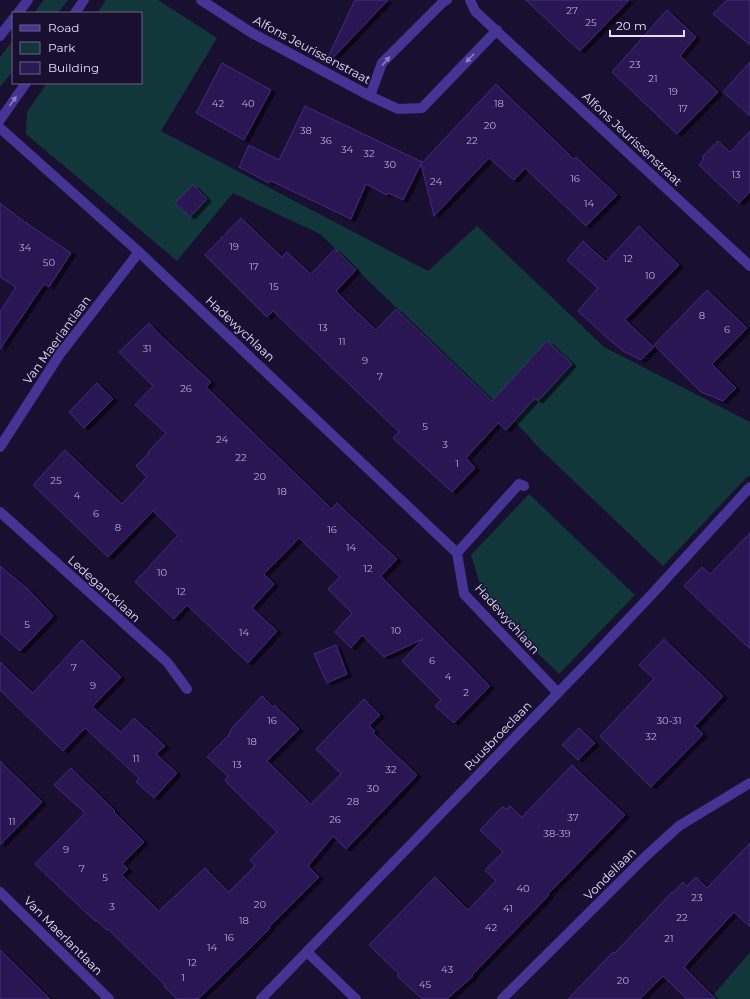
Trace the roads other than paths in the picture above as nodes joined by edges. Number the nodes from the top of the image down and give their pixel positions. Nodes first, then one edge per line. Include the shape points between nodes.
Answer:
1 (28, 0) edge
2 (84, 0) edge
3 (202, 0) edge
4 (447, 0) edge
5 (470, 0) edge
6 (19, 12) edge
7 (76, 12) edge
8 (12, 20) edge
9 (497, 30) junction
10 (0, 36) edge
11 (25, 84) edge
12 (370, 96) junction
13 (0, 120) edge
14 (0, 128) edge
15 (139, 252) junction
16 (750, 266) edge
17 (0, 447) edge
18 (524, 486) dead end
19 (750, 488) edge
20 (0, 512) edge
21 (457, 553) junction
22 (187, 689) dead end
23 (558, 693) junction
24 (750, 783) edge
25 (0, 892) edge
26 (307, 952) junction
27 (109, 999) edge
28 (261, 999) edge
29 (356, 999) edge
30 (502, 999) edge

1 - 6 street
2 - 7 street
3 - 12 street, Alfons Jeurissenstraat via 252,33
12 -> 4 street, Alfons Jeurissenstraat via 382,64
5 - 9 street, Alfons Jeurissenstraat via 475,11
8 - 10 street
9 -> 12 street, Alfons Jeurissenstraat via 422,108 398,109
9 - 16 street, Alfons Jeurissenstraat
13 -> 11 street
14 - 15 street, Hadewychlaan
15 - 17 street, Van Maerlantlaan via 60,354
15 - 21 street, Hadewychlaan
18 - 21 street via 519,484
19 - 23 street, Ruusbroeclaan
20 - 22 street, Ledegancklaan via 167,662
21 - 23 street, Hadewychlaan via 464,594
23 - 26 street, Ruusbroeclaan
24 - 30 street, Vondellaan via 679,826
25 - 27 street, Van Maerlantlaan
26 - 28 street, Ruusbroeclaan
26 - 29 street

